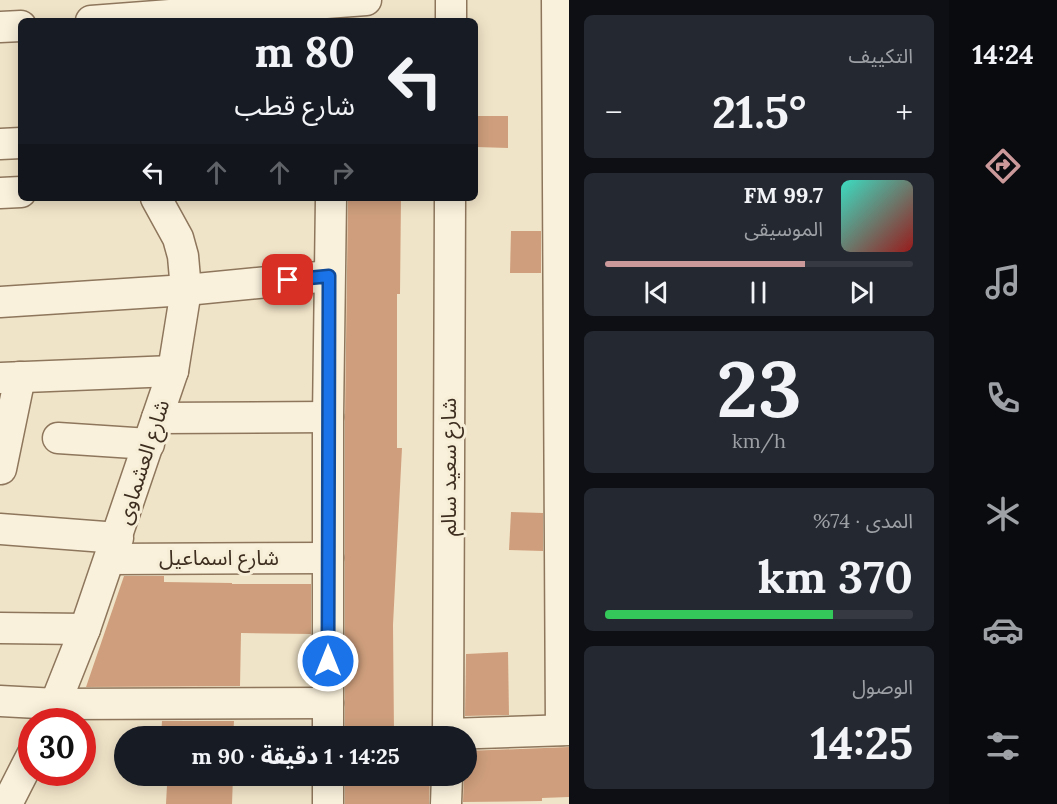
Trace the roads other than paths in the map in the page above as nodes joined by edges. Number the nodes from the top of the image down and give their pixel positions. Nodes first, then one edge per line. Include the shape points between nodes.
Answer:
1 (366, 0) edge
2 (451, 0) edge
3 (557, 0) edge
4 (333, 12) edge
5 (172, 18) edge
6 (451, 18) edge
7 (18, 26) edge
8 (0, 27) edge
9 (18, 143) edge
10 (0, 144) edge
11 (18, 192) edge
12 (0, 193) edge
13 (158, 201) edge
14 (331, 201) edge
15 (450, 201) edge
16 (329, 276) junction
17 (186, 290) junction
18 (0, 302) edge
19 (173, 371) junction
20 (10, 377) edge
21 (328, 417) junction
22 (153, 431) junction
23 (58, 438) dead end
24 (1, 469) edge
25 (0, 529) edge
26 (114, 548) junction
27 (328, 558) junction
28 (0, 628) edge
29 (85, 629) junction
30 (0, 701) edge
31 (328, 703) junction
32 (30, 708) edge
33 (54, 708) edge
34 (96, 711) edge
35 (328, 726) edge
36 (448, 726) edge
37 (565, 730) edge
38 (477, 734) edge
39 (18, 782) edge
40 (328, 786) edge
41 (447, 786) edge
42 (7, 804) edge
43 (328, 804) edge
44 (446, 804) edge

1 - 4 street
2 - 6 street
3 - 37 street
4 - 5 street
7 - 8 street
9 - 10 street
11 - 12 street
13 - 17 street, شارع العشماوى via 178,238
14 - 16 street
15 - 36 street, شارع سعيد سالم
16 - 17 street
16 - 21 street
17 - 18 street
17 - 19 street, شارع العشماوى
19 - 20 street
19 - 22 street, شارع العشماوى
20 - 24 street
21 - 22 street
21 - 27 street
22 - 23 street
22 - 26 street, شارع العشماوى
25 - 26 street, شارع اسماعيل
26 - 27 street, شارع اسماعيل
26 - 29 street, شارع العشماوى
27 - 31 street
28 - 29 street
29 - 33 street, شارع العشماوى
30 - 32 street
31 - 34 street
31 - 35 street
37 - 38 street
39 - 42 street
40 - 43 street
41 - 44 street

